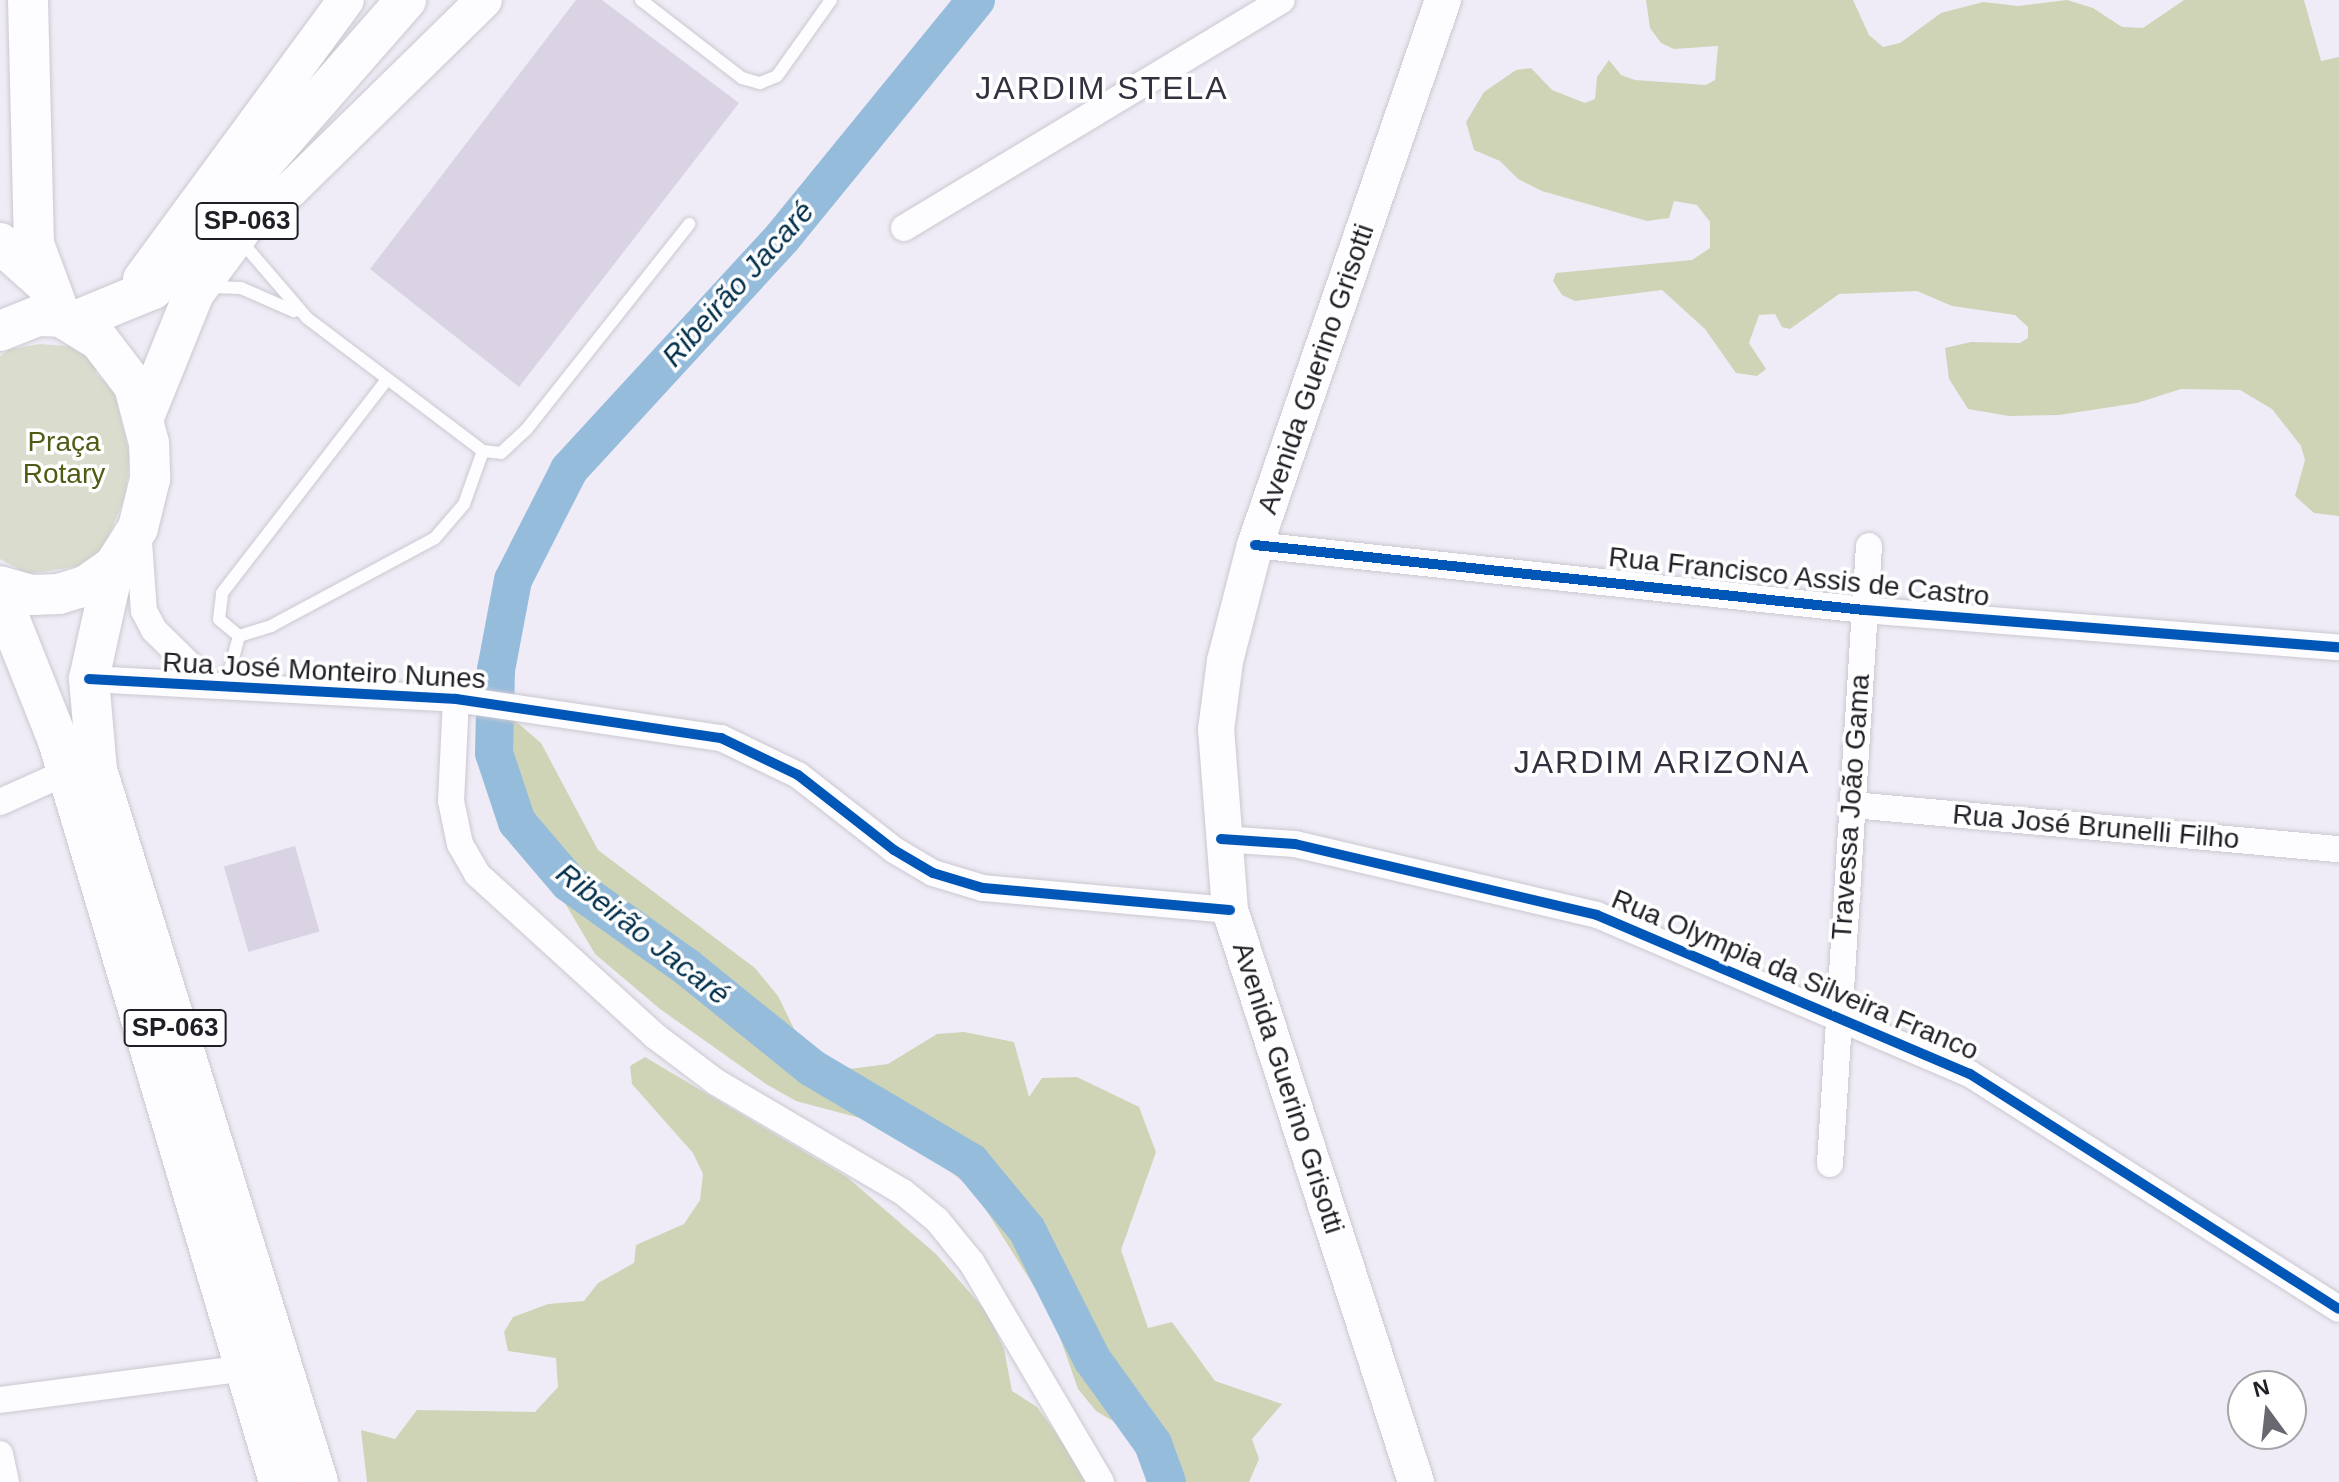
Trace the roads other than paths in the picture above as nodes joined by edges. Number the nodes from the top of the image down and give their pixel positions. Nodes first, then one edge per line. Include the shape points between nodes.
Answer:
1 (28, 0) edge
2 (346, 0) edge
3 (406, 0) edge
4 (484, 0) edge
5 (641, 0) edge
6 (831, 0) edge
7 (1282, 0) edge
8 (1448, 2) edge
9 (376, 37) junction
10 (689, 224) dead end
11 (904, 228) dead end
12 (241, 229) junction
13 (0, 243) edge
14 (199, 286) junction
15 (122, 304) junction
16 (61, 308) junction
17 (307, 318) junction
18 (0, 331) edge
19 (386, 381) junction
20 (144, 417) junction
21 (483, 451) junction
22 (138, 528) junction
23 (1255, 545) junction
24 (1869, 546) dead end
25 (114, 566) junction
26 (0, 586) edge
27 (0, 595) edge
28 (1864, 610) junction
29 (239, 636) junction
30 (2339, 647) edge
31 (89, 679) junction
32 (216, 683) junction
33 (456, 699) junction
34 (67, 772) junction
35 (0, 802) edge
36 (1853, 805) junction
37 (1221, 839) junction
38 (2339, 849) edge
39 (1230, 910) junction
40 (1836, 1016) junction
41 (1830, 1164) dead end
42 (2339, 1309) edge
43 (245, 1368) junction
44 (0, 1400) edge
45 (0, 1454) edge
46 (6, 1482) edge
47 (279, 1482) edge
48 (318, 1482) edge
49 (1101, 1482) edge
50 (1416, 1482) edge

1 - 16 main road via 34,244
2 - 15 main road
3 - 9 main road, SP-063
4 - 12 main road via 291,189
5 - 6 lane via 742,78 760,83 777,76
7 - 11 street
8 - 23 main road, Avenida Guerino Grisotti
9 - 12 main road, SP-063 via 353,77
9 - 15 main road, SP-063 via 187,254 153,289
10 - 21 lane via 511,448
12 - 14 main road, SP-063
12 - 17 lane
13 - 16 main road
14 - 17 lane via 241,288
14 - 20 main road, SP-063 via 167,349
15 - 16 main road, SP-063
16 - 18 main road, SP-063
16 - 20 main road, SP-063 via 118,360
17 - 19 lane
19 - 21 lane
19 - 29 lane via 222,593 219,619
20 - 22 main road, SP-063 via 150,479
21 - 29 lane via 464,504 435,538 271,626
22 - 25 main road, SP-063
22 - 32 street, Rua José Monteiro Nunes via 144,611 160,638
23 - 28 street, Rua Francisco Assis de Castro
23 - 37 main road, Avenida Guerino Grisotti via 1225,661 1216,730
24 - 28 street, Travessa João Gama
25 - 26 main road, SP-063 via 85,586 59,594 31,595
25 - 31 main road, SP-063
27 - 34 main road, SP-063 via 33,667
28 - 30 street, Rua Francisco Assis de Castro
28 - 36 street, Travessa João Gama
29 - 32 lane
31 - 32 street, Rua José Monteiro Nunes via 184,687
31 - 48 main road, SP-063 via 97,770
32 - 33 street, Rua José Monteiro Nunes
33 - 39 street, Rua José Monteiro Nunes via 721,738 752,749 798,775 894,850 933,873 983,888
33 - 49 street via 451,801 460,844 477,874 655,1036 716,1082 903,1192 937,1220 972,1263
34 - 35 street
34 - 43 main road, SP-063
36 - 38 street, Rua José Brunelli Filho
36 - 40 street, Travessa João Gama
37 - 39 main road, Avenida Guerino Grisotti
37 - 40 street, Rua Olympia da Silveira Franco via 1295,844 1597,915
39 - 50 main road, Avenida Guerino Grisotti
40 - 41 street, Travessa João Gama
40 - 42 street, Rua Olympia da Silveira Franco via 1970,1074
43 - 44 street
43 - 47 main road, SP-063
45 - 46 street

